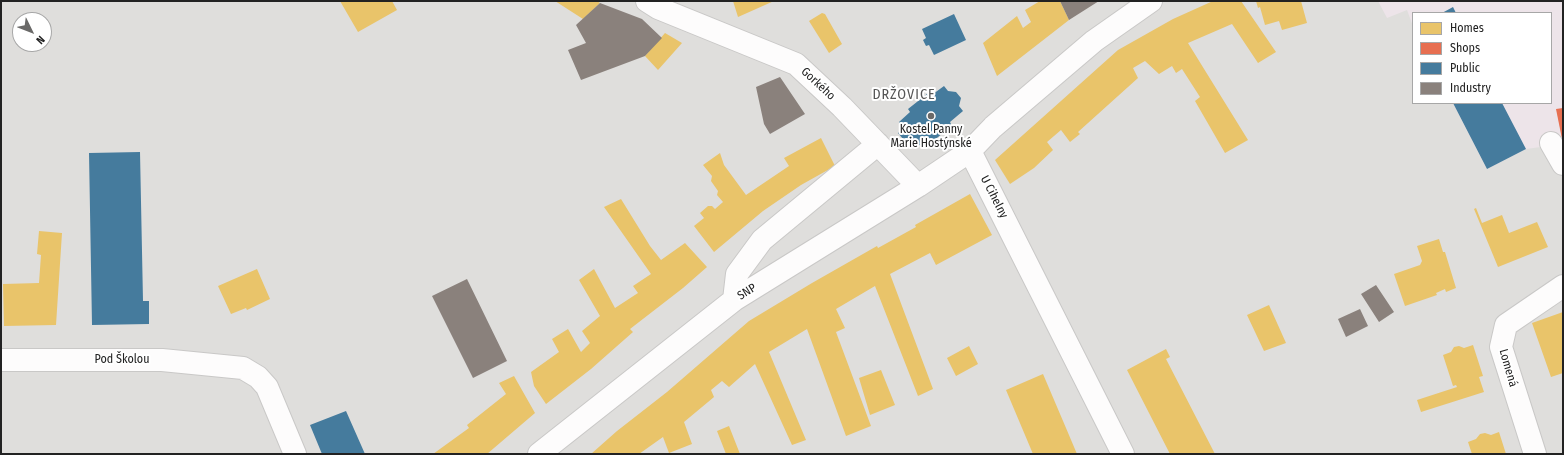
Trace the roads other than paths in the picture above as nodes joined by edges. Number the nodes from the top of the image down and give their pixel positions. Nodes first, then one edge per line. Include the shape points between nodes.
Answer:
1 (647, 1) edge
2 (1151, 1) edge
3 (1551, 143) dead end
4 (878, 144) junction
5 (970, 151) junction
6 (1563, 164) edge
7 (918, 186) junction
8 (1563, 286) edge
9 (734, 300) junction
10 (1, 360) edge
11 (295, 454) edge
12 (539, 454) edge
13 (1123, 454) edge
14 (1535, 454) edge

1 - 4 street, Gorkého via 658,8 796,64
2 - 5 street via 1094,41 993,127
3 - 6 street
4 - 7 street, Gorkého
4 - 9 street via 762,240 737,274
5 - 7 street, SNP
5 - 13 street, U Cihelny
7 - 9 street, SNP
8 - 14 street, Lomená via 1506,325 1501,347
9 - 12 street, SNP
10 - 11 street, Pod Školou via 162,360 243,368 267,387

